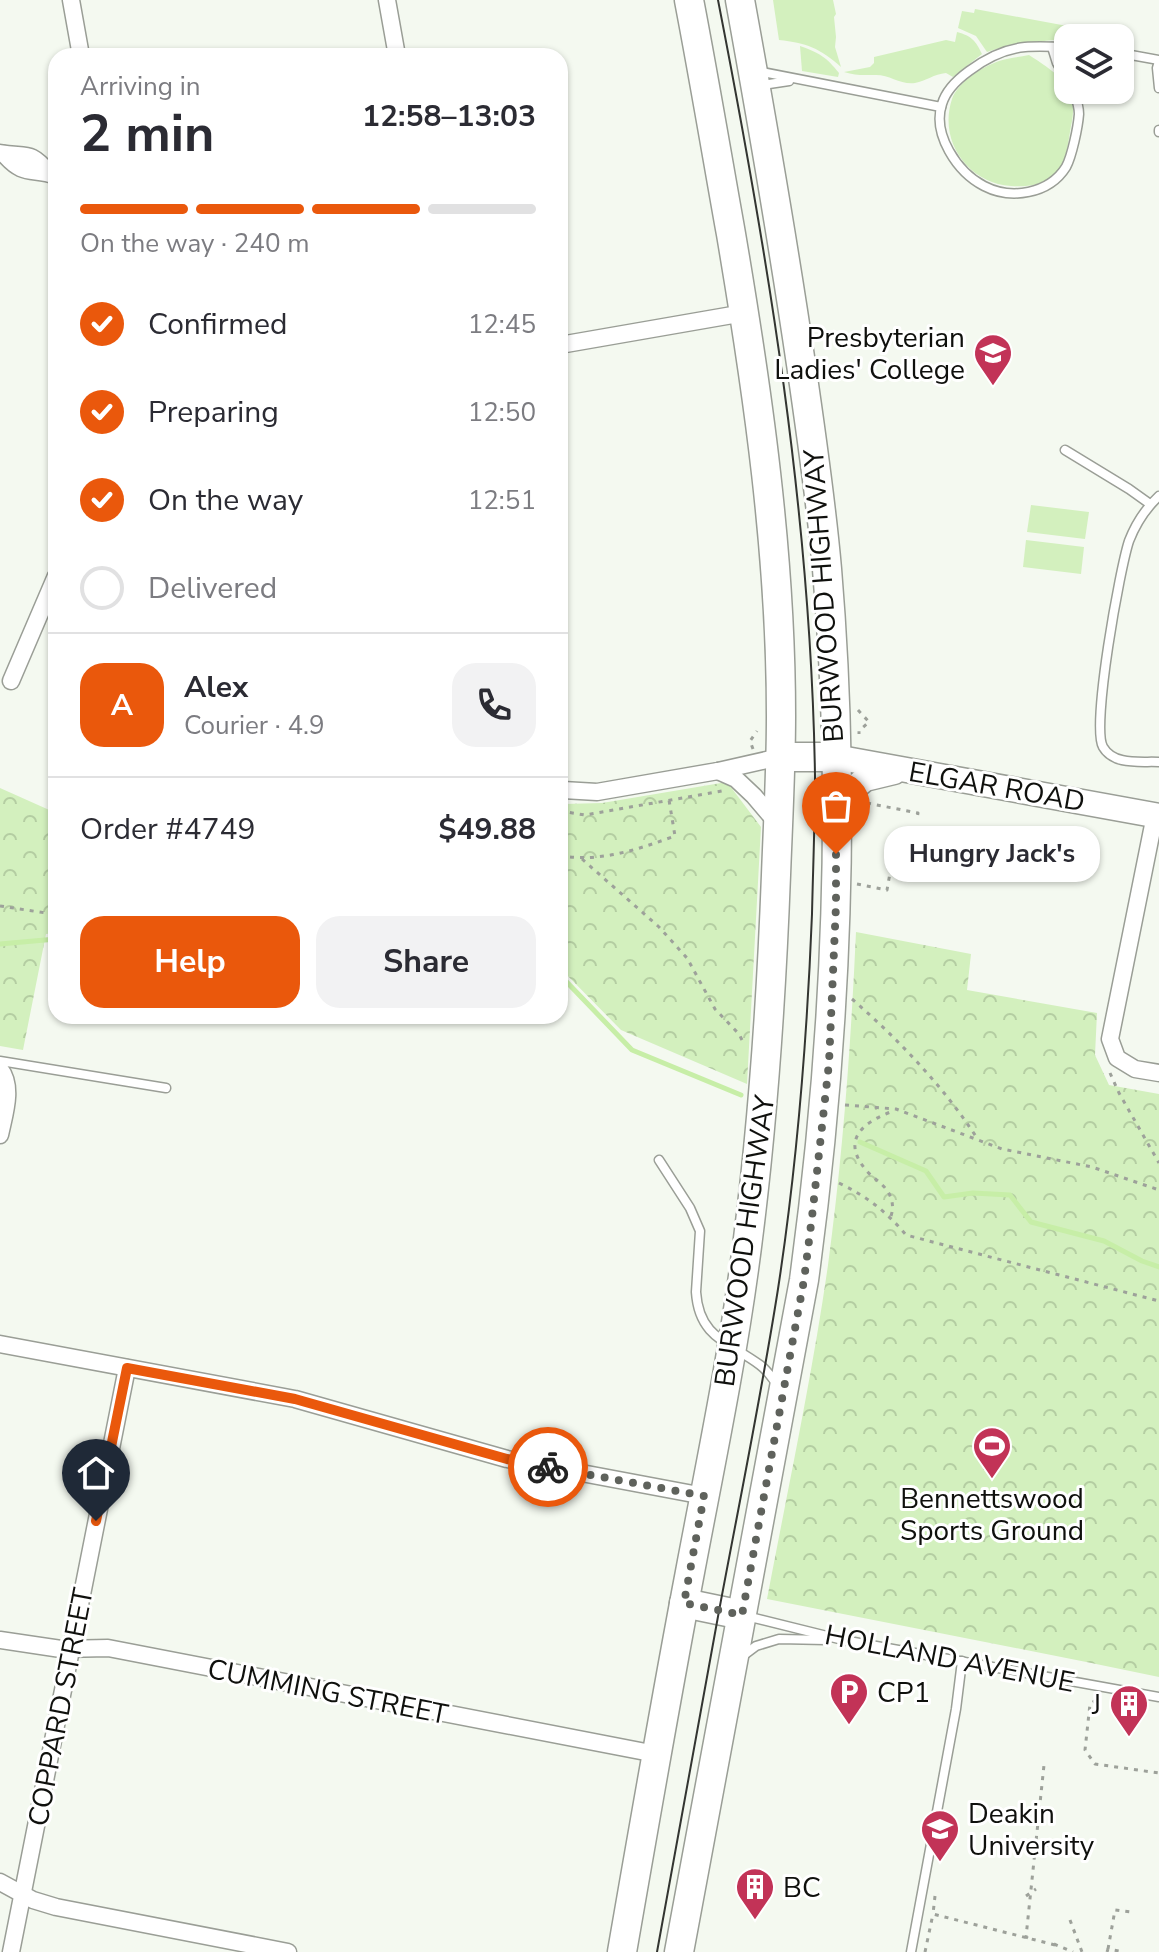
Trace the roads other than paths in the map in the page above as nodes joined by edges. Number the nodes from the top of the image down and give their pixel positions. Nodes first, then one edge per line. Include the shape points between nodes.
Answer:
1 (71, 0) edge
2 (387, 0) edge
3 (689, 0) edge
4 (740, 0) edge
5 (1052, 47) joint
6 (80, 48) edge
7 (396, 48) edge
8 (1054, 53) edge
9 (1134, 56) edge
10 (1159, 61) edge
11 (753, 70) junction
12 (802, 81) junction
13 (1159, 88) edge
14 (758, 100) junction
15 (1078, 104) edge
16 (941, 107) junction
17 (2, 154) edge
18 (48, 174) edge
19 (744, 313) junction
20 (568, 344) edge
21 (1065, 450) dead end
22 (1159, 496) edge
23 (1150, 504) junction
24 (48, 595) edge
25 (11, 681) dead end
26 (780, 757) junction
27 (846, 759) junction
28 (1159, 762) edge
29 (904, 769) junction
30 (718, 771) junction
31 (568, 790) edge
32 (849, 800) junction
33 (1157, 816) edge
34 (778, 825) junction
35 (0, 1061) edge
36 (0, 1069) edge
37 (1159, 1073) edge
38 (166, 1088) dead end
39 (0, 1135) edge
40 (659, 1160) dead end
41 (0, 1344) edge
42 (732, 1349) junction
43 (127, 1368) junction
44 (783, 1392) junction
45 (704, 1496) junction
46 (684, 1603) junction
47 (742, 1615) junction
48 (0, 1640) edge
49 (843, 1640) junction
50 (71, 1649) junction
51 (962, 1661) junction
52 (732, 1664) junction
53 (1159, 1697) edge
54 (656, 1754) junction
55 (0, 1882) edge
56 (22, 1893) junction
57 (11, 1952) edge
58 (288, 1952) edge
59 (622, 1952) edge
60 (679, 1952) edge
61 (911, 1952) edge

1 - 6 street
2 - 7 street
3 - 19 highway, BURWOOD HIGHWAY
4 - 11 highway, BURWOOD HIGHWAY
5 - 8 lane
5 - 16 lane via 1024,47 984,60 949,90
9 - 10 lane
10 - 13 lane
11 - 12 lane
11 - 14 highway, BURWOOD HIGHWAY
12 - 14 lane via 769,84
12 - 16 lane
14 - 27 highway, BURWOOD HIGHWAY via 816,469 834,709
15 - 16 lane via 1069,162 1062,174 1043,188 1019,194 992,190 967,174 947,147
17 - 18 street via 30,172
19 - 20 street
19 - 26 highway, BURWOOD HIGHWAY via 771,524
21 - 23 lane
22 - 23 lane
23 - 28 lane via 1135,527 1124,563 1106,664 1100,740 1119,759
24 - 25 street
26 - 27 highway
26 - 30 street
26 - 34 highway, BURWOOD HIGHWAY
27 - 29 main road, ELGAR ROAD
27 - 32 highway, BURWOOD HIGHWAY
29 - 32 main road via 865,779
29 - 33 main road, ELGAR ROAD
30 - 31 street via 597,792
30 - 34 street via 736,779
32 - 44 highway, BURWOOD HIGHWAY via 812,1217
33 - 37 street via 1110,1039 1117,1058 1135,1069
34 - 42 highway, BURWOOD HIGHWAY via 762,1120
35 - 38 lane
36 - 39 street via 8,1094
40 - 42 lane via 700,1231 696,1292 704,1321
41 - 43 street
42 - 44 lane via 759,1365
42 - 45 highway, BURWOOD HIGHWAY
43 - 45 street via 295,1399 507,1459
43 - 50 street, COPPARD STREET
44 - 47 highway, BURWOOD HIGHWAY
45 - 46 highway, BURWOOD HIGHWAY
46 - 47 highway
46 - 54 highway, BURWOOD HIGHWAY
47 - 49 lane, HOLLAND AVENUE
47 - 52 highway, BURWOOD HIGHWAY
48 - 50 street, CUMMING STREET
49 - 51 lane, HOLLAND AVENUE
49 - 52 lane via 779,1639 756,1646
50 - 54 street, CUMMING STREET via 108,1648
50 - 56 street, COPPARD STREET
51 - 53 lane, HOLLAND AVENUE
51 - 61 lane
52 - 60 highway, BURWOOD HIGHWAY
54 - 59 highway, BURWOOD HIGHWAY
55 - 56 street
56 - 57 street, COPPARD STREET
56 - 58 street via 56,1907

